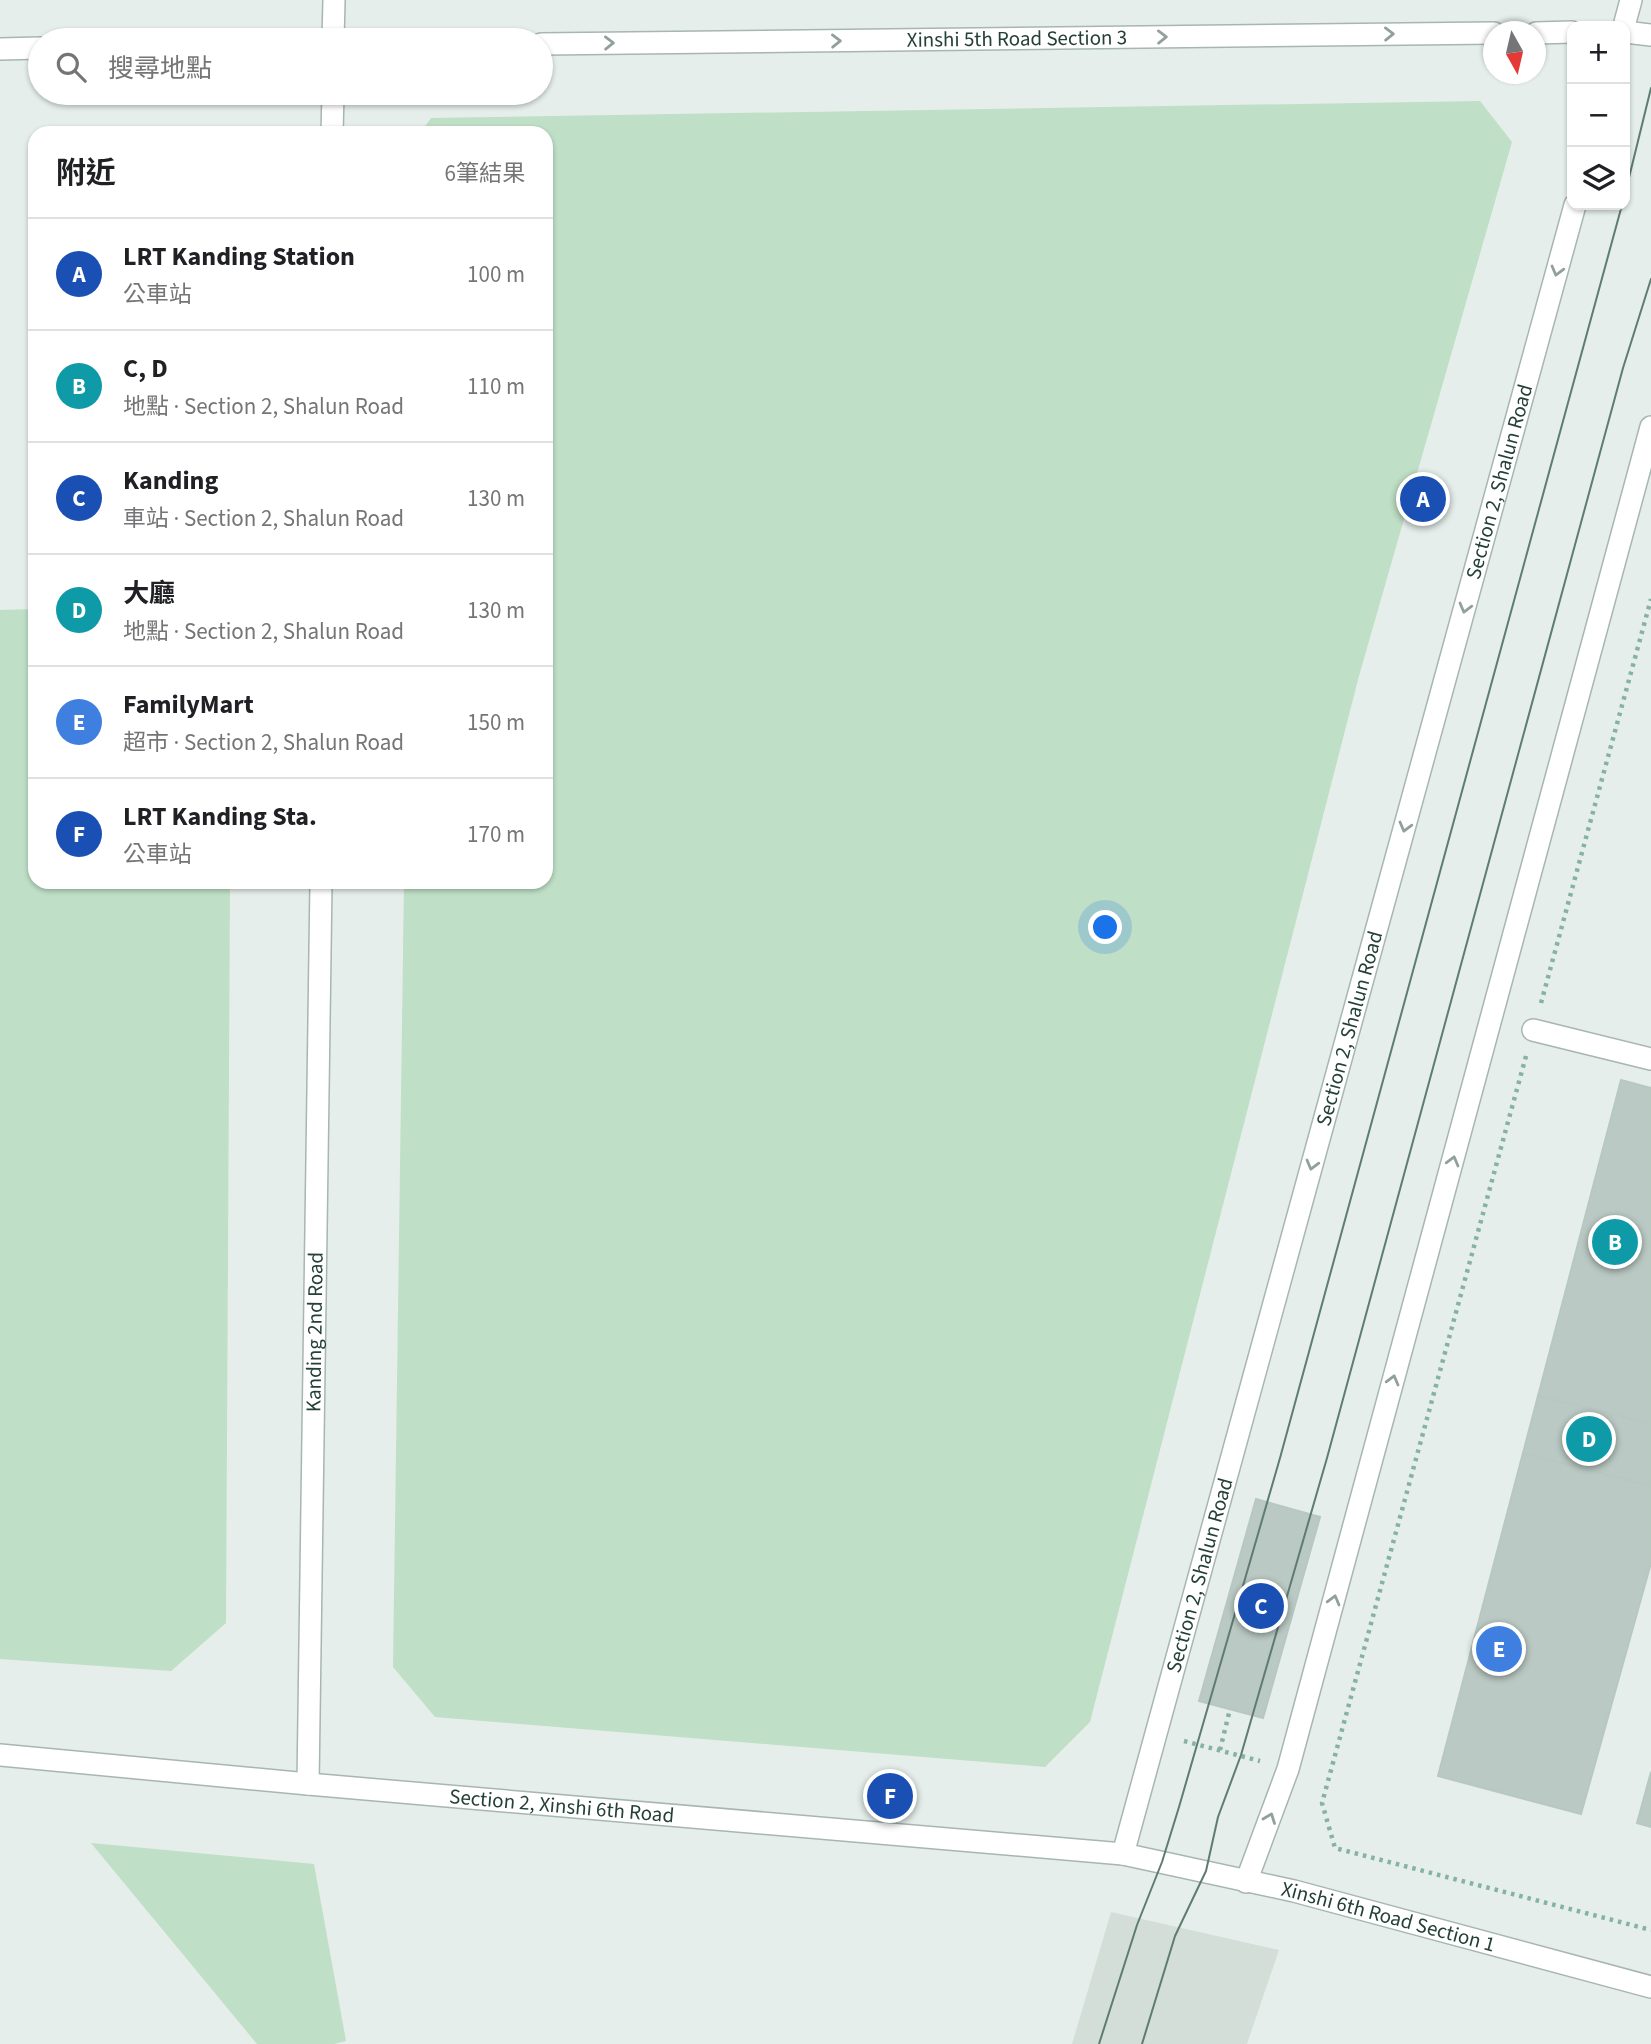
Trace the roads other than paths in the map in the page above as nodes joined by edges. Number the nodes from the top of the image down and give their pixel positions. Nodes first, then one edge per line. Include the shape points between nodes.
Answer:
1 (334, 0) edge
2 (1631, 0) edge
3 (1625, 21) edge
4 (333, 28) edge
5 (1567, 32) edge
6 (1483, 33) edge
7 (1546, 33) edge
8 (1630, 33) edge
9 (1651, 35) edge
10 (553, 44) edge
11 (28, 48) edge
12 (0, 49) edge
13 (333, 105) edge
14 (332, 126) edge
15 (1574, 210) edge
16 (1651, 427) edge
17 (321, 889) edge
18 (1534, 1030) road end
19 (1651, 1059) edge
20 (0, 1755) edge
21 (308, 1784) junction
22 (1123, 1854) junction
23 (1245, 1882) junction
24 (1651, 1987) edge

1 - 4 street
2 - 3 street
5 - 7 street
10 -> 6 street, Xinshi 5th Road Section 3
8 - 9 street
11 - 12 street
13 - 14 street
15 -> 22 street, Section 2, Shalun Road
23 -> 16 street via 1288,1769
17 - 21 street, Kanding 2nd Road
18 - 19 street
20 - 21 street, Section 2, Xinshi 6th Road
21 - 22 street, Section 2, Xinshi 6th Road
22 - 23 street, Xinshi 6th Road Section 1
23 - 24 street, Xinshi 6th Road Section 1 via 1294,1891

